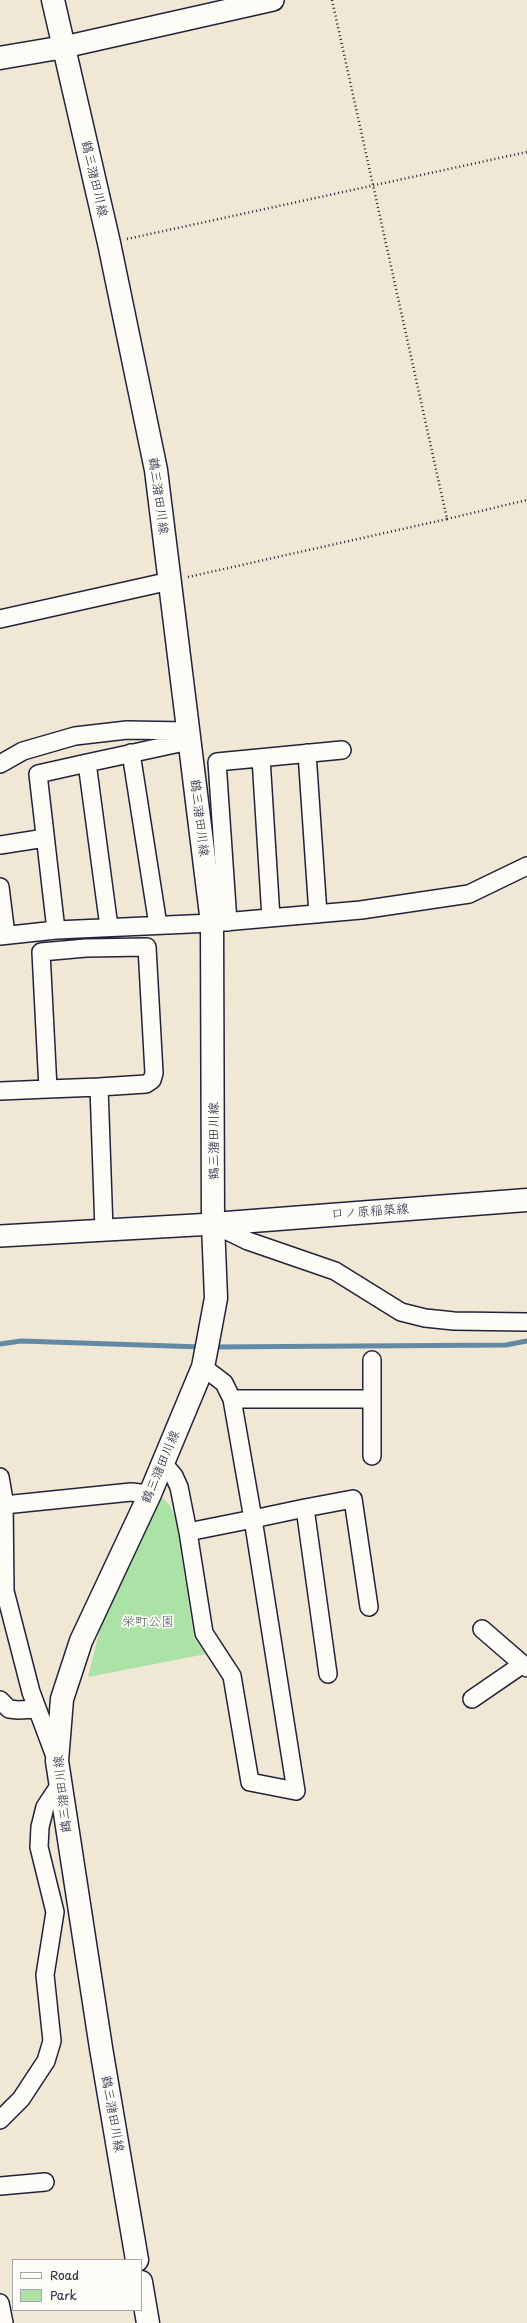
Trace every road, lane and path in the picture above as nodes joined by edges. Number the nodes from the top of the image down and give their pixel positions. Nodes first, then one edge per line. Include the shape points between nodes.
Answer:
1 (53, 0) edge
2 (273, 0) edge
3 (332, 0) edge
4 (64, 47) junction
5 (0, 58) edge
6 (527, 152) edge
7 (373, 186) junction
8 (109, 242) junction
9 (527, 500) edge
10 (447, 519) junction
11 (170, 581) junction
12 (0, 619) edge
13 (189, 736) junction
14 (342, 750) dead end
15 (131, 753) junction
16 (307, 753) junction
17 (261, 758) junction
18 (87, 763) junction
19 (0, 764) edge
20 (45, 838) junction
21 (0, 845) edge
22 (527, 866) edge
23 (0, 887) edge
24 (318, 914) junction
25 (271, 918) junction
26 (220, 922) junction
27 (158, 925) junction
28 (109, 927) junction
29 (56, 930) junction
30 (3, 936) edge
31 (99, 1087) junction
32 (48, 1089) junction
33 (0, 1091) edge
34 (527, 1200) edge
35 (213, 1224) junction
36 (104, 1230) junction
37 (0, 1236) edge
38 (527, 1322) edge
39 (372, 1360) dead end
40 (203, 1367) junction
41 (232, 1399) junction
42 (372, 1399) junction
43 (372, 1456) dead end
44 (163, 1463) junction
45 (0, 1477) edge
46 (150, 1494) junction
47 (4, 1505) junction
48 (305, 1508) junction
49 (253, 1519) junction
50 (188, 1532) junction
51 (369, 1607) dead end
52 (482, 1629) dead end
53 (525, 1666) edge
54 (328, 1674) dead end
55 (472, 1699) dead end
56 (0, 1700) edge
57 (37, 1708) junction
58 (57, 1761) junction
59 (59, 1786) junction
60 (0, 2120) edge
61 (44, 2182) dead end
62 (0, 2186) edge
63 (137, 2259) edge
64 (142, 2288) edge
65 (0, 2303) edge
66 (4, 2323) edge
67 (148, 2323) edge

1 - 4 main road, 鶴三潴田川線
2 - 4 street
3 - 7 path
4 - 5 main road
4 - 8 main road, 鶴三潴田川線
6 - 7 path
7 - 8 path
7 - 10 path
8 - 11 main road, 鶴三潴田川線 via 156,470
9 - 10 path
10 - 11 path
11 - 12 street
11 - 13 main road, 鶴三潴田川線
13 - 15 street
13 - 19 street via 127,730 75,736 22,751
13 - 26 main road, 鶴三潴田川線
14 - 16 street
15 - 18 street
15 - 27 street
16 - 17 street
16 - 24 street
17 - 25 street
17 - 26 street via 217,762
18 - 20 street via 38,774
18 - 28 street
20 - 21 street
20 - 29 street
22 - 24 street via 469,894
23 - 30 street
24 - 25 street
25 - 26 street
26 - 27 street
26 - 35 main road, 鶴三潴田川線
27 - 28 street
28 - 29 street
29 - 30 street
31 - 32 street
31 - 32 street via 146,1084 152,1080 154,1073 147,947 41,952
31 - 36 street
32 - 33 street
34 - 35 main road, 口ノ原稲築線
35 - 36 street
35 - 38 street via 248,1242 336,1271 401,1312 454,1321
35 - 40 main road, 鶴三潴田川線 via 216,1298
36 - 37 street
39 - 42 street
40 - 41 street via 224,1383
40 - 44 main road, 鶴三潴田川線
41 - 42 street
41 - 49 street
42 - 43 street
44 - 46 main road, 鶴三潴田川線
44 - 50 street via 179,1487
45 - 47 street
46 - 47 street via 131,1492
46 - 58 main road, 鶴三潴田川線 via 81,1641 62,1699
47 - 57 street via 5,1590
48 - 49 street
48 - 51 street via 353,1499
48 - 54 street
49 - 50 street
49 - 50 street via 296,1791 250,1782 232,1676 204,1633
52 - 53 street
53 - 55 street
56 - 57 street via 9,1709
57 - 58 street
58 - 59 main road, 鶴三潴田川線
59 - 60 street via 45,1807 39,1847 55,1912 45,1975 52,2042 46,2061 21,2099
59 - 63 main road, 鶴三潴田川線
61 - 62 street
64 - 67 main road
65 - 66 street

